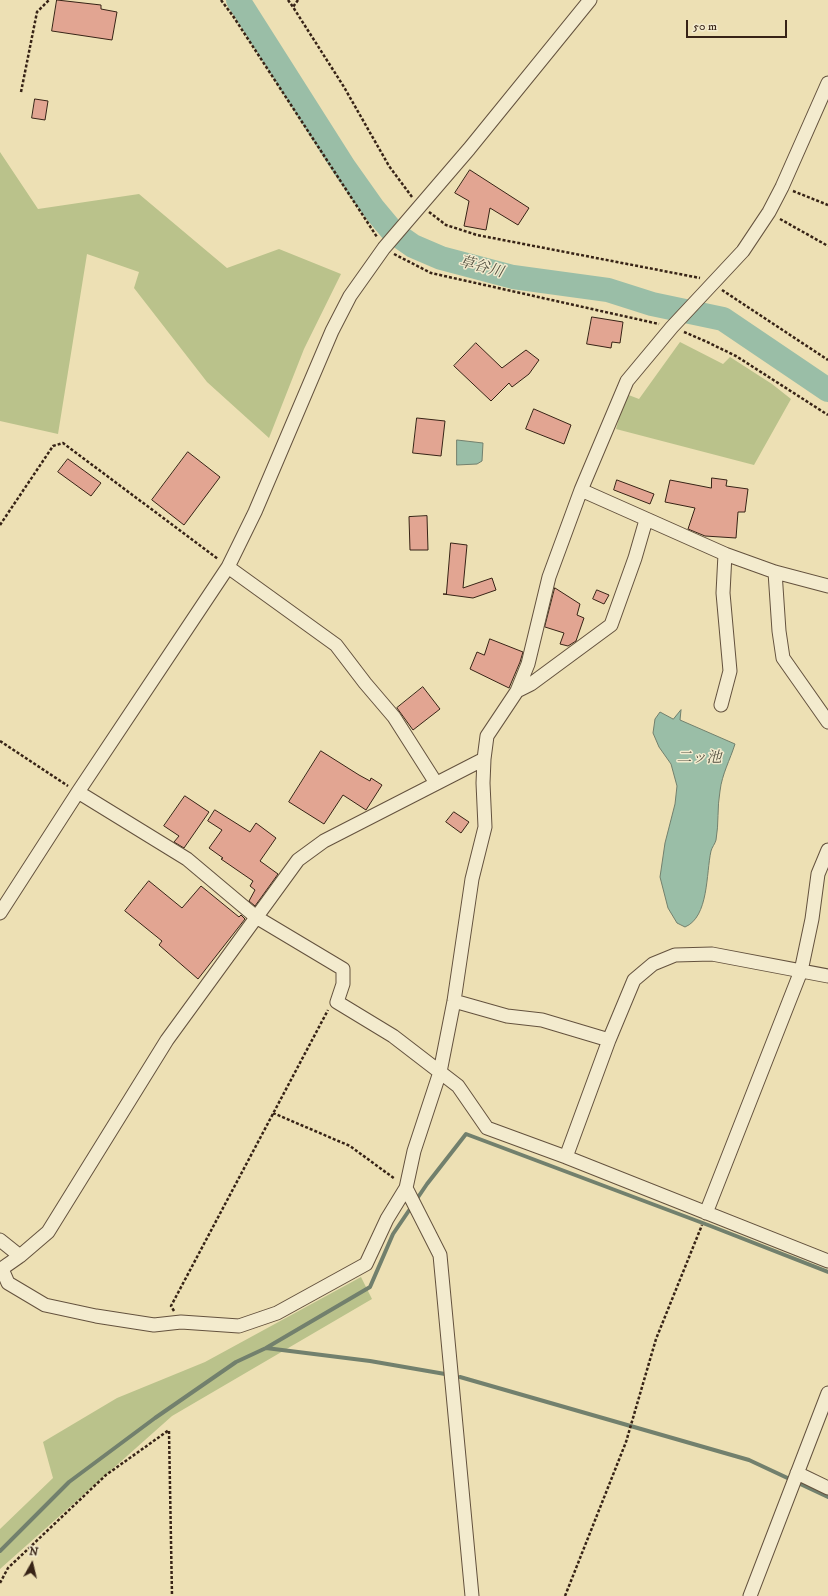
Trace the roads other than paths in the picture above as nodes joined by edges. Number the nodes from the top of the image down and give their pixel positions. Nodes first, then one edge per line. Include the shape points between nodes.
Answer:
1 (590, 0) edge
2 (828, 83) edge
3 (581, 490) junction
4 (646, 520) junction
5 (725, 554) junction
6 (228, 567) junction
7 (776, 572) junction
8 (828, 586) edge
9 (517, 691) junction
10 (721, 705) dead end
11 (828, 722) edge
12 (484, 759) junction
13 (436, 783) junction
14 (78, 792) junction
15 (828, 850) edge
16 (0, 914) edge
17 (256, 917) junction
18 (801, 971) junction
19 (828, 976) edge
20 (454, 1002) junction
21 (609, 1040) junction
22 (440, 1072) junction
23 (566, 1157) junction
24 (406, 1188) junction
25 (706, 1213) junction
26 (0, 1240) edge
27 (20, 1256) junction
28 (828, 1261) edge
29 (1, 1269) edge
30 (828, 1393) edge
31 (797, 1473) junction
32 (828, 1488) edge
33 (472, 1596) edge
34 (750, 1596) edge

1 - 6 street via 384,248 350,296 332,331 255,512
2 - 3 street via 782,187 743,251 672,327 627,381
3 - 4 street
3 - 9 street via 549,577 528,664
4 - 5 street
4 - 9 street via 611,625 531,684
5 - 7 street
5 - 10 street via 723,593 730,670
6 - 13 street via 336,645 394,717
6 - 14 street
7 - 8 street
7 - 11 street via 783,658
9 - 12 street via 487,736
12 - 13 street
12 - 20 street via 485,827 472,879
13 - 17 street via 324,841 304,855
14 - 16 street
14 - 17 street via 187,859
15 - 18 street via 818,874
17 - 22 street via 343,969 343,984 337,1002 393,1036
17 - 27 street via 167,1040 48,1232
18 - 19 street
18 - 21 street via 712,954 675,955 653,964 634,980
18 - 25 street
20 - 21 street via 507,1016 542,1020
20 - 22 street
21 - 23 street
22 - 23 street via 458,1086 487,1128
22 - 24 street via 414,1151
23 - 25 street
24 - 29 street via 387,1219 366,1264 276,1313 239,1326 181,1322 154,1325 45,1305 8,1283
24 - 33 street via 440,1255
25 - 28 street
26 - 27 street
27 - 29 street
30 - 31 street
31 - 32 street
31 - 34 street

